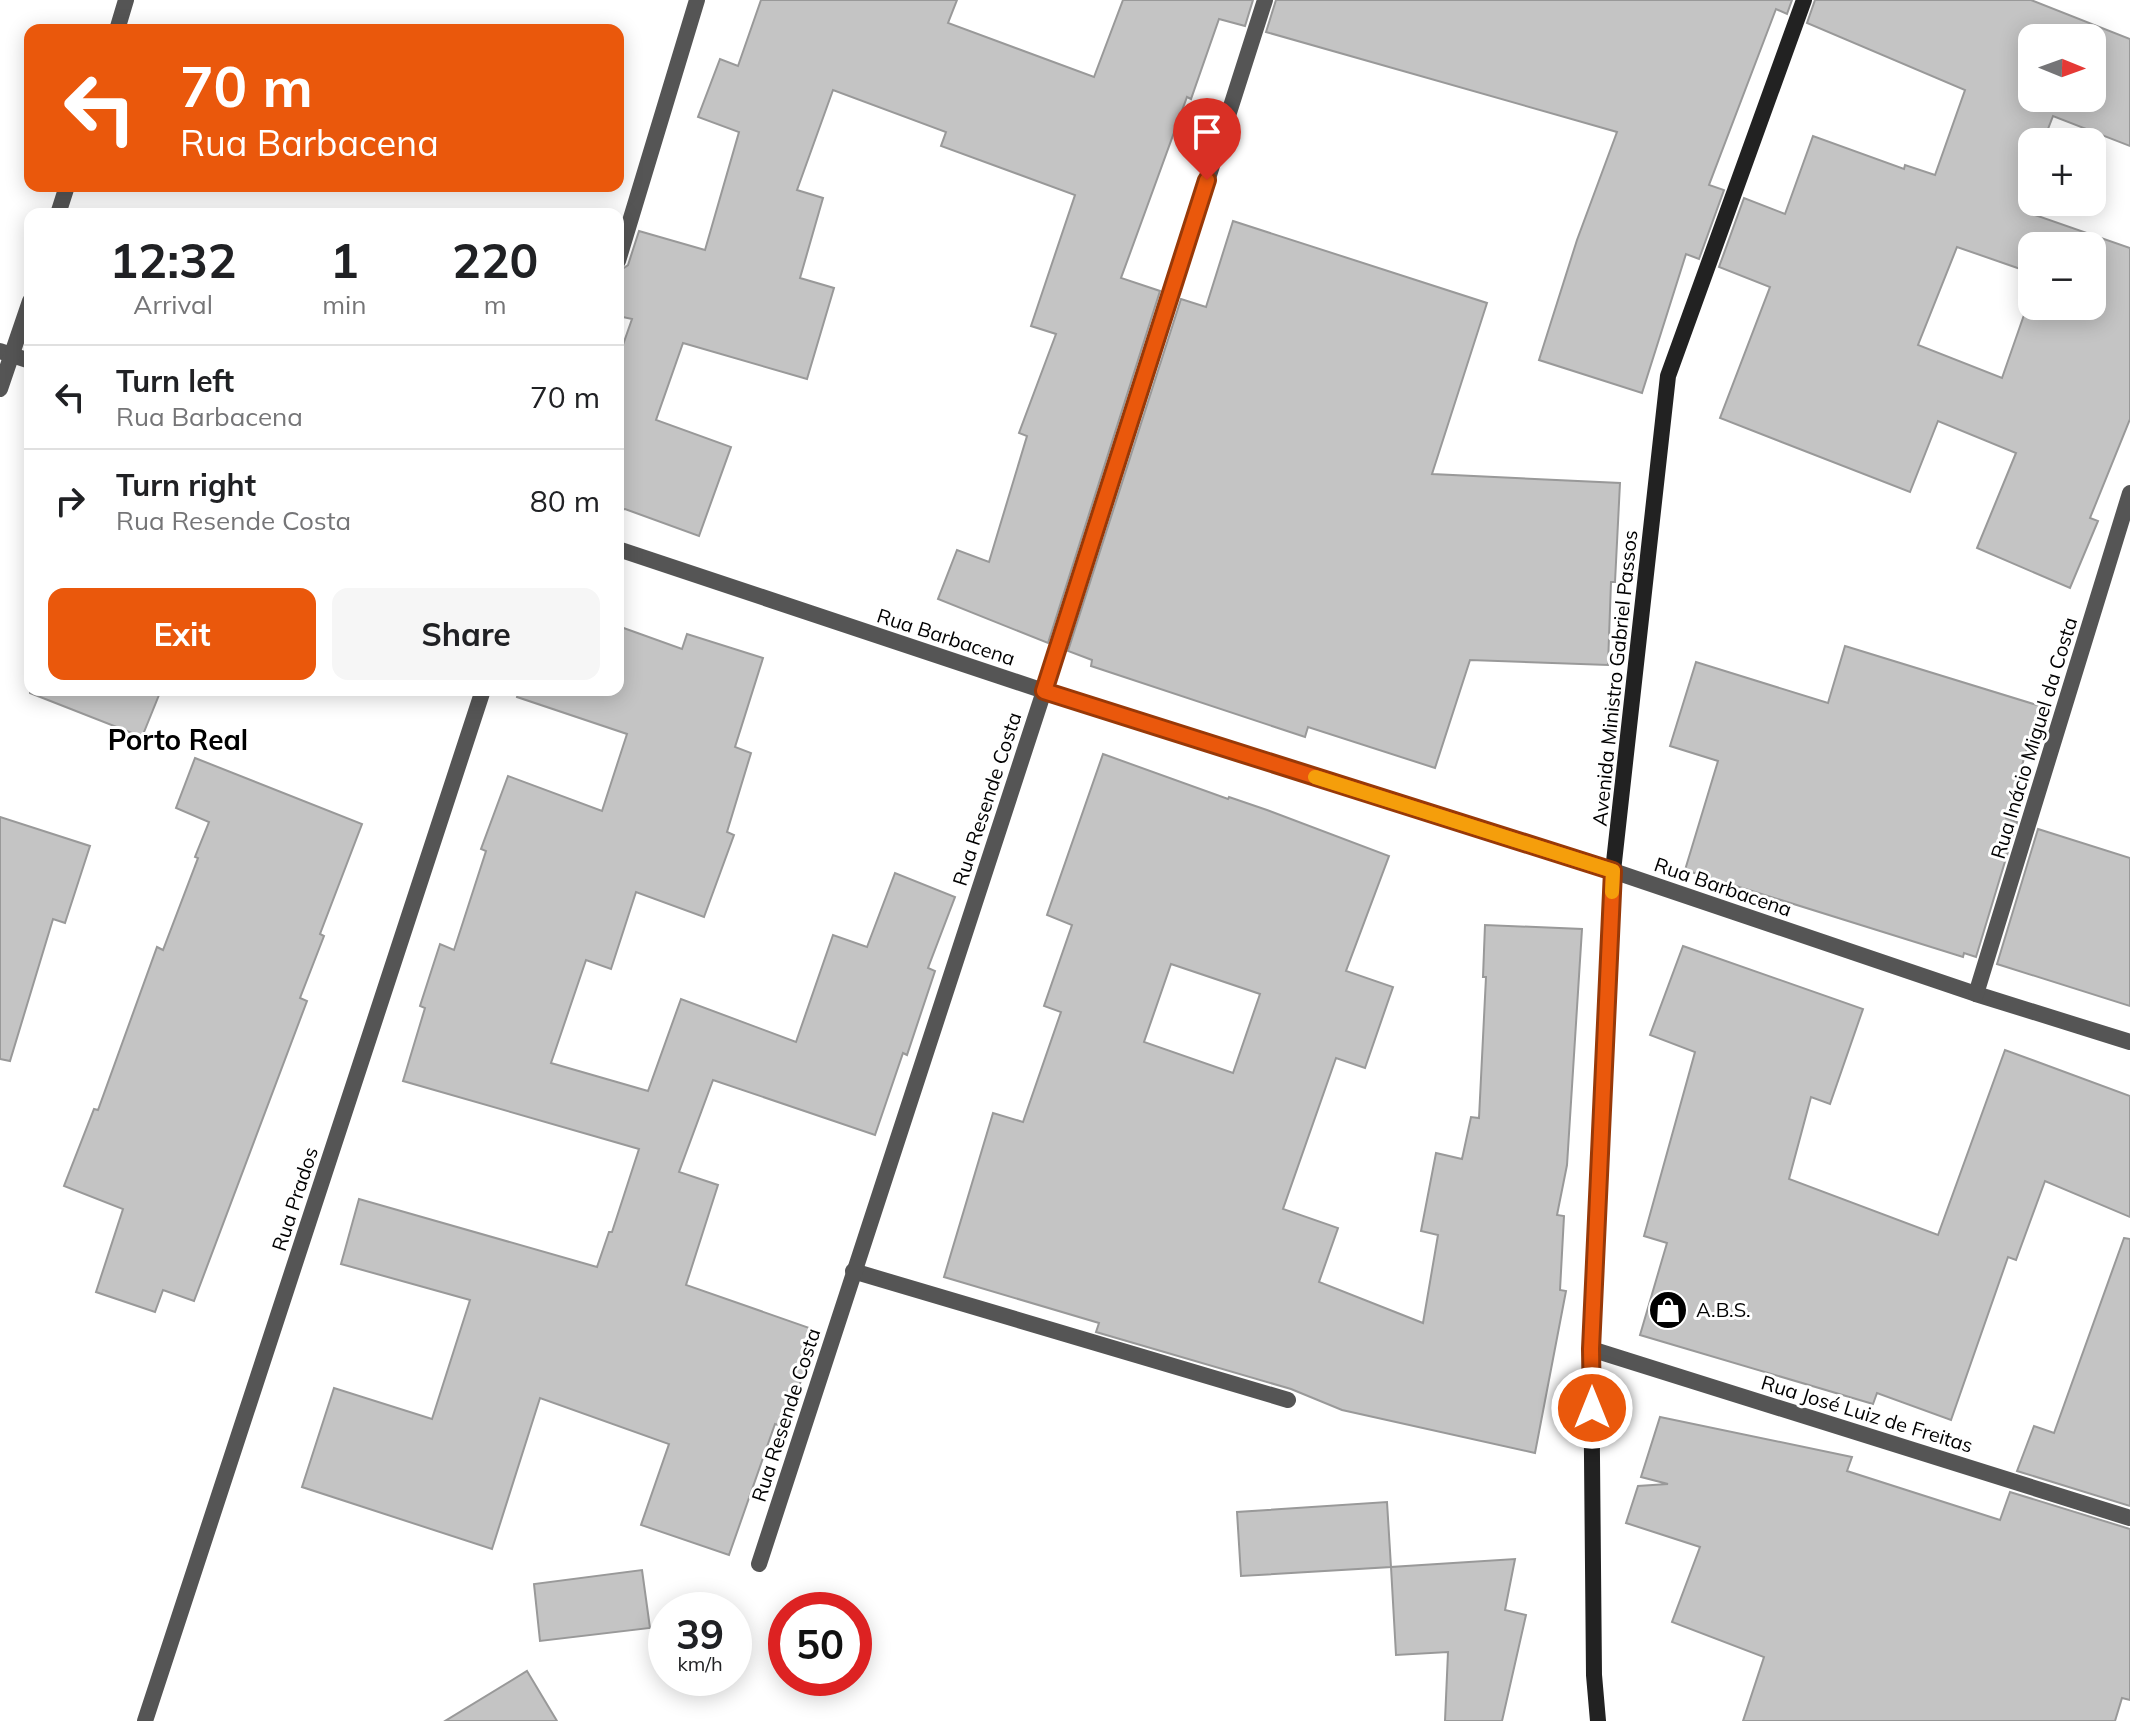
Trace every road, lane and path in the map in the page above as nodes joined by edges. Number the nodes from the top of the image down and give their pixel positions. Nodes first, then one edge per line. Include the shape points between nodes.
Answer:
1 (126, 0) edge
2 (697, 0) edge
3 (1265, 0) edge
4 (1804, 0) edge
5 (119, 24) edge
6 (624, 241) edge
7 (24, 314) edge
8 (6, 353) edge
9 (0, 389) edge
10 (2130, 493) edge
11 (624, 551) edge
12 (1044, 691) junction
13 (481, 696) edge
14 (1613, 871) junction
15 (1976, 994) junction
16 (2130, 1042) edge
17 (853, 1271) junction
18 (1591, 1349) junction
19 (1288, 1400) dead end
20 (2130, 1518) edge
21 (759, 1564) dead end
22 (145, 1721) edge
23 (1598, 1721) edge

1 - 5 street
2 - 6 street
3 - 12 street, Rua Resende Costa
4 - 14 main road, Avenida Ministro Gabriel Passos via 1668,376
7 - 8 street
8 - 9 street
10 - 15 street, Rua Inácio Miguel da Costa
11 - 12 street, Rua Barbacena
12 - 14 street, Rua Barbacena
12 - 17 street, Rua Resende Costa
13 - 22 street, Rua Prados
14 - 15 street, Rua Barbacena
14 - 18 main road, Avenida Ministro Gabriel Passos
15 - 16 street, Rua Barbacena
17 - 19 street
17 - 21 street, Rua Resende Costa
18 - 20 street, Rua José Luiz de Freitas
18 - 23 main road, Avenida Ministro Gabriel Passos

